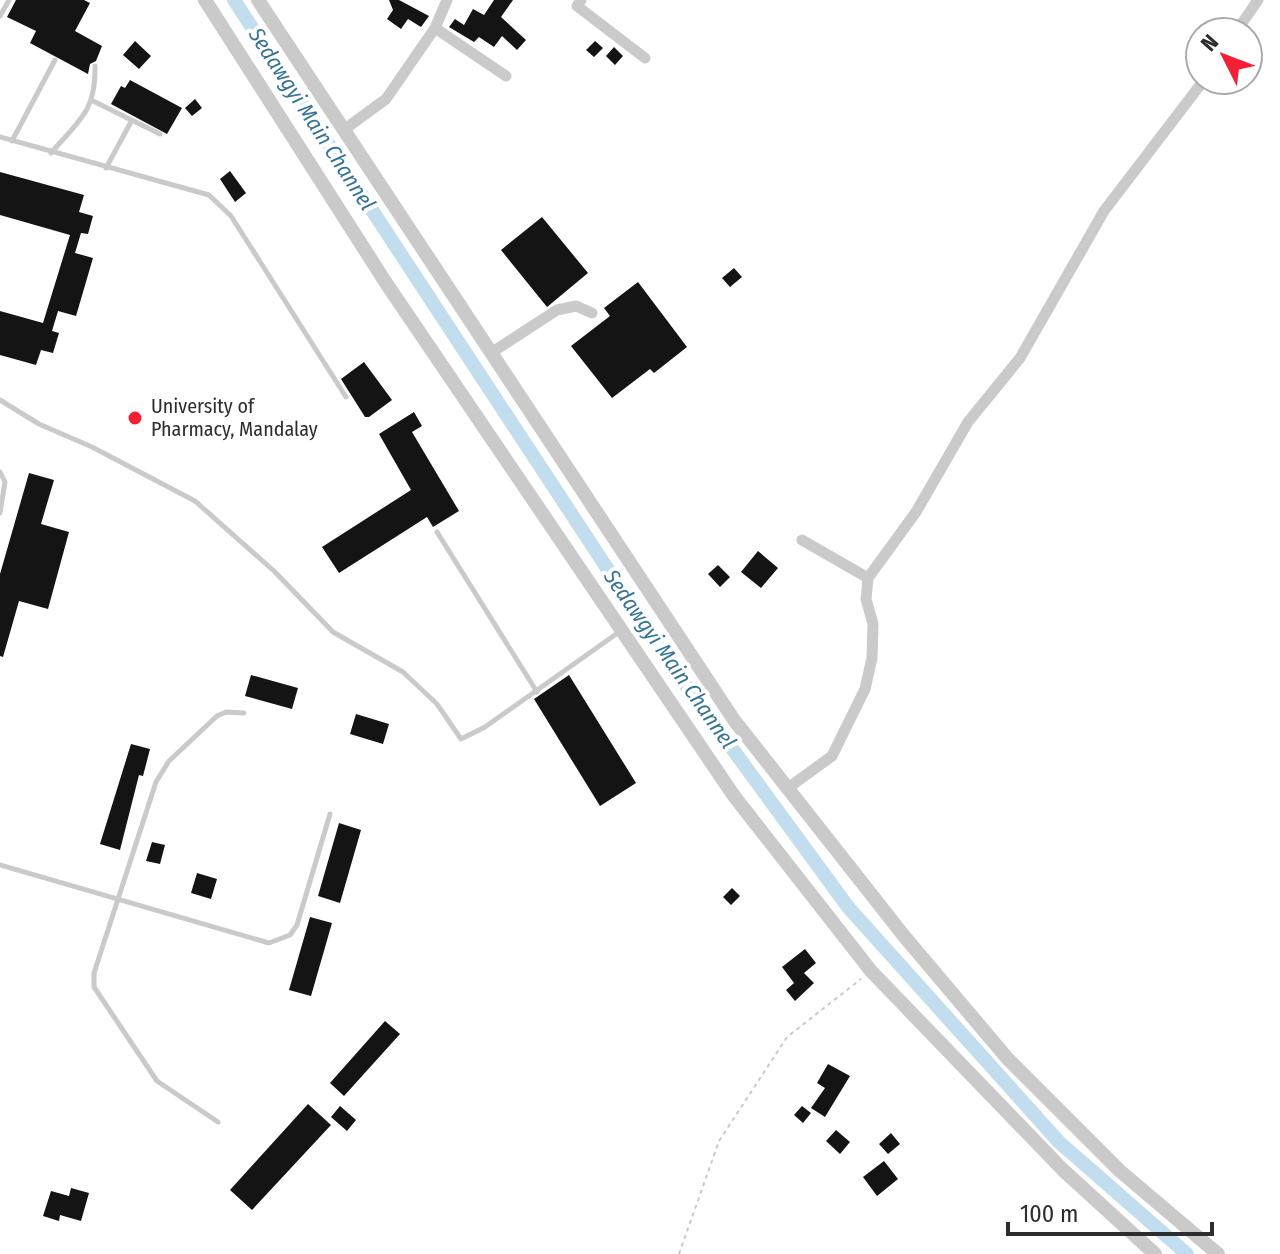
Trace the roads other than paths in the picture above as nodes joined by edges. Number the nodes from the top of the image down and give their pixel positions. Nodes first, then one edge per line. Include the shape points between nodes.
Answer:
1 (9, 0) edge
2 (205, 0) edge
3 (258, 0) edge
4 (447, 0) edge
5 (581, 0) edge
6 (0, 16) edge
7 (435, 28) junction
8 (645, 58) dead end
9 (55, 60) dead end
10 (95, 66) dead end
11 (506, 76) dead end
12 (1192, 96) edge
13 (93, 101) junction
14 (132, 120) junction
15 (345, 129) junction
16 (160, 134) dead end
17 (0, 137) edge
18 (12, 141) junction
19 (51, 153) junction
20 (106, 168) junction
21 (592, 313) dead end
22 (491, 353) junction
23 (346, 397) dead end
24 (0, 400) edge
25 (0, 472) edge
26 (0, 513) edge
27 (437, 532) dead end
28 (802, 540) dead end
29 (868, 578) junction
30 (622, 630) junction
31 (537, 692) junction
32 (244, 713) dead end
33 (788, 788) junction
34 (330, 814) dead end
35 (0, 865) edge
36 (120, 900) junction
37 (218, 1122) dead end
38 (1155, 1254) edge
39 (1218, 1254) edge

1 - 6 lane
2 - 30 street via 386,283
3 - 15 street
4 - 7 street
5 - 8 street via 577,6
7 - 11 street
7 - 15 street via 386,99
9 - 18 lane
10 - 13 lane
12 - 29 street via 1104,211 1020,358 968,422 916,512
13 - 14 lane
13 - 19 lane
14 - 16 lane
14 - 20 lane
15 - 22 street
17 - 18 lane
18 - 19 lane
19 - 20 lane
20 - 23 lane via 209,195 219,204
21 - 22 street via 576,306 557,310
22 - 33 street via 734,720
24 - 31 lane via 195,501 333,632 403,672 437,704 461,739
25 - 26 lane via 5,482
27 - 31 lane
28 - 29 street
29 - 33 street via 866,599 873,624 865,689 832,756
30 - 31 lane
30 - 38 street via 734,796 871,971 1063,1170
32 - 36 lane via 217,716 169,761 147,804
33 - 39 street via 1007,1058 1120,1171
34 - 36 lane via 297,925 280,941 269,943
35 - 36 lane
36 - 37 lane via 94,973 94,987 157,1081

